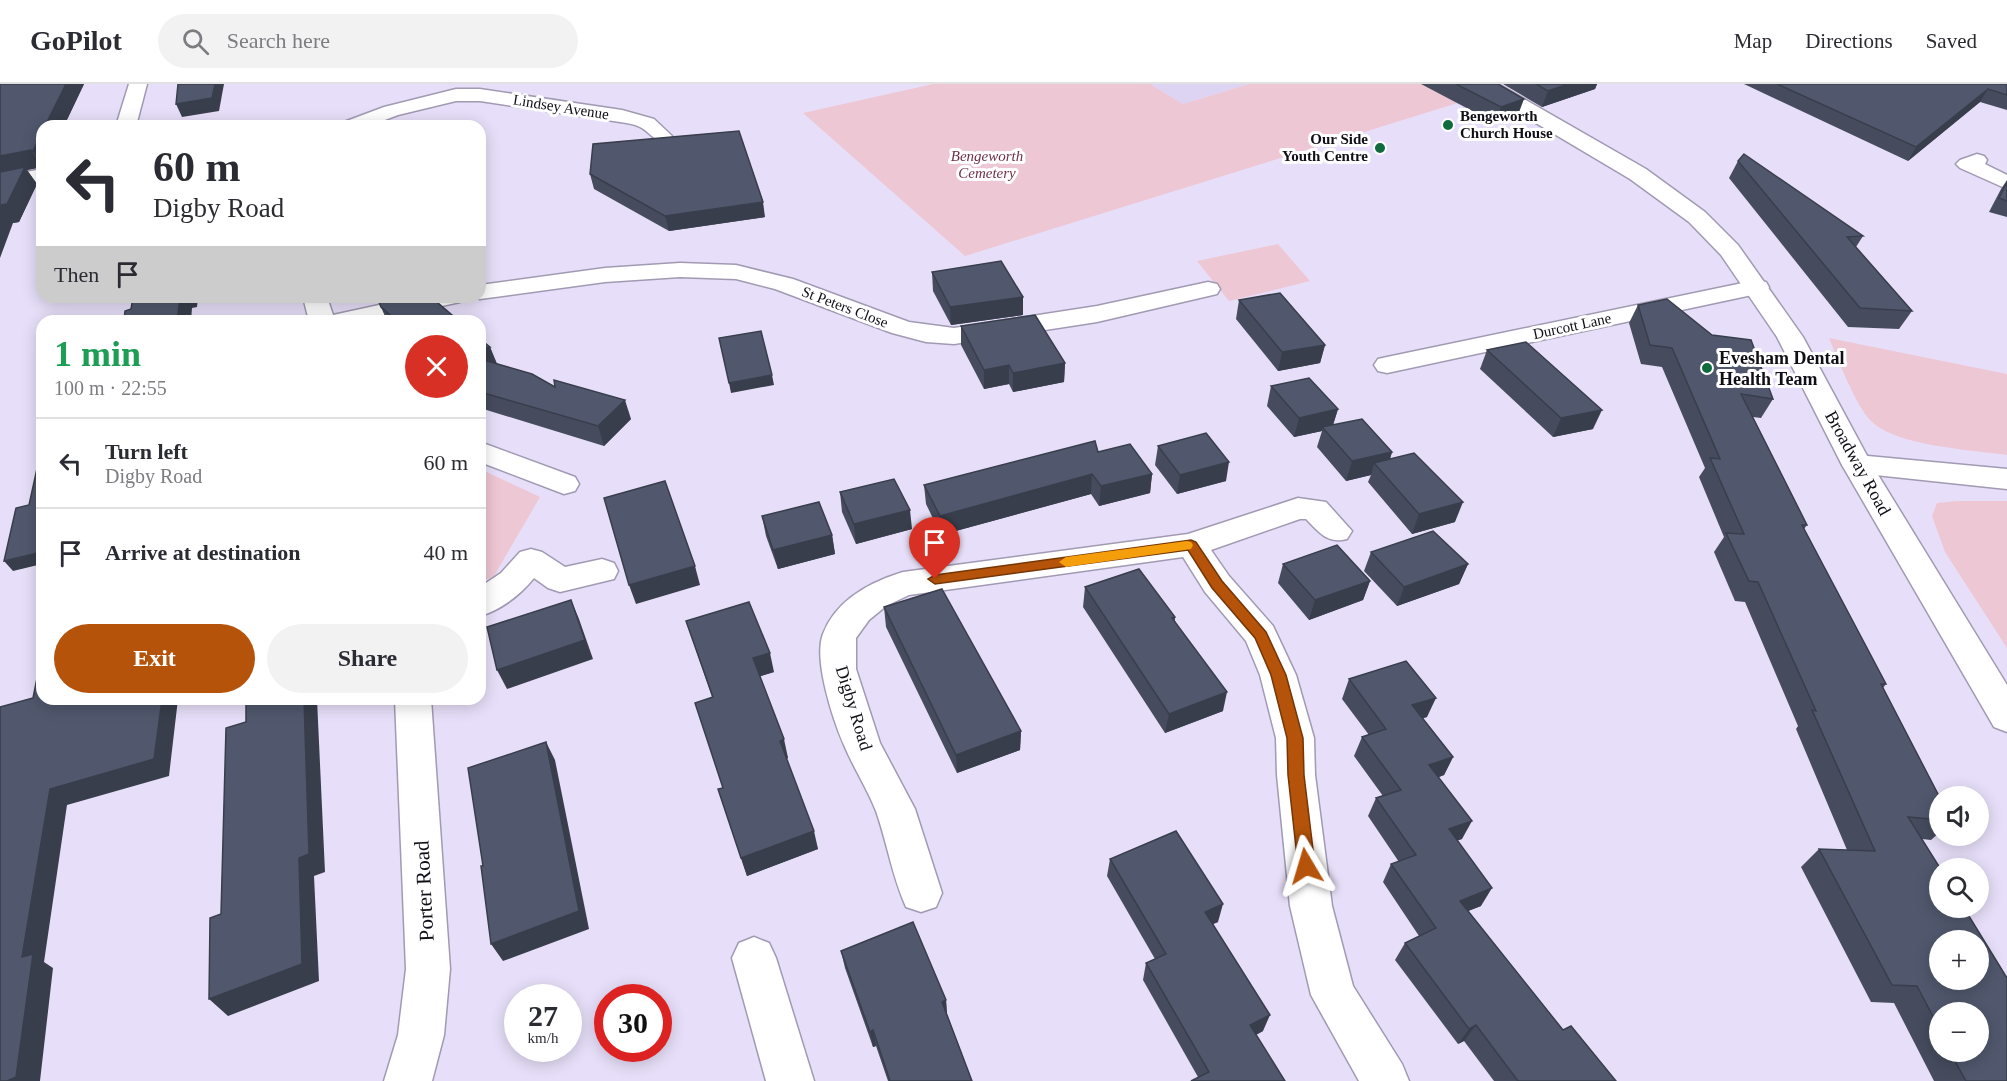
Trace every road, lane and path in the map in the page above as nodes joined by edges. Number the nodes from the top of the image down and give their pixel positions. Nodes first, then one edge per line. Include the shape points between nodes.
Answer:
1 (138, 84) edge
2 (1484, 84) edge
3 (454, 89) edge
4 (128, 120) edge
5 (367, 120) edge
6 (662, 136) edge
7 (1977, 160) dead end
8 (36, 177) edge
9 (0, 183) edge
10 (2007, 183) edge
11 (1757, 287) junction
12 (1208, 289) dead end
13 (486, 290) edge
14 (423, 303) edge
15 (367, 315) edge
16 (1387, 365) dead end
17 (486, 453) edge
18 (1857, 465) junction
19 (2007, 479) edge
20 (564, 484) dead end
21 (1336, 531) dead end
22 (1191, 545) junction
23 (602, 571) dead end
24 (486, 600) edge
25 (412, 705) edge
26 (2007, 717) edge
27 (921, 893) dead end
28 (754, 958) dead end
29 (408, 1081) edge
30 (790, 1081) edge
31 (1385, 1081) edge

1 - 4 street
2 - 11 street, Broadway Road via 1638,174 1689,211 1730,250
3 - 5 street, Lindsey Avenue
3 - 6 street, Lindsey Avenue via 622,116 647,123
7 - 10 street via 1967,164
8 - 9 street
11 - 16 street, Durcott Lane
11 - 18 street, Broadway Road via 1790,337
12 - 13 street, St Peters Close via 1097,314 954,336 901,328 784,284 736,272 680,270 605,275
14 - 15 street
17 - 20 street
18 - 19 street
18 - 26 street, Broadway Road
21 - 22 street, Digby Road via 1315,509 1298,508
22 - 27 street, Digby Road via 903,584 874,597 857,611 839,636 838,669 862,744 895,809
22 - 31 street via 1217,584 1261,635 1278,675 1295,738 1311,906 1334,995
23 - 24 street via 560,580 531,560 513,581
25 - 29 street, Porter Road via 428,969 422,1035
28 - 30 street

